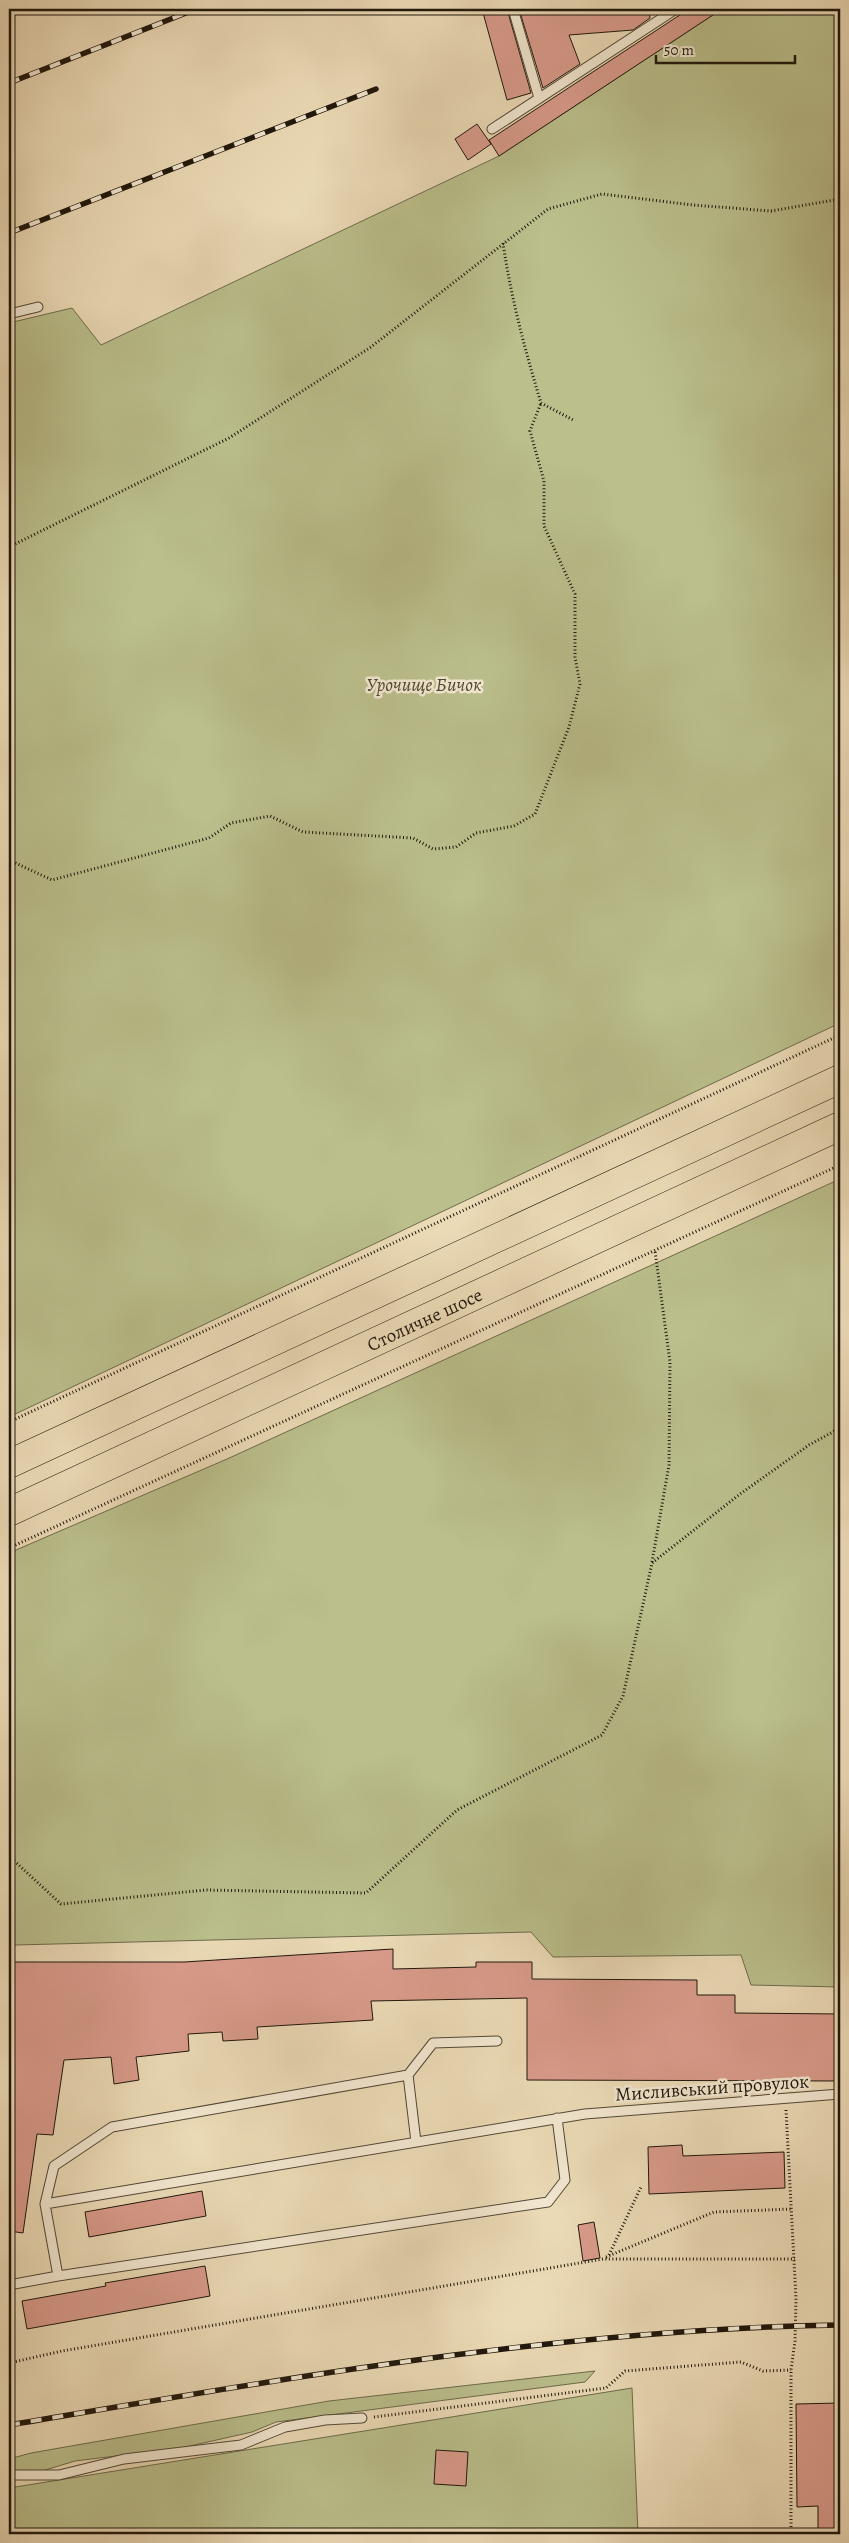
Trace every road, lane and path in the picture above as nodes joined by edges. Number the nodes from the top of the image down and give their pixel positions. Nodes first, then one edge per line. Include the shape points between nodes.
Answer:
1 (513, 9) edge
2 (676, 9) edge
3 (539, 98) junction
4 (492, 129) dead end
5 (840, 199) edge
6 (503, 242) junction
7 (38, 307) dead end
8 (9, 314) edge
9 (541, 403) junction
10 (575, 421) dead end
11 (9, 547) edge
12 (9, 860) edge
13 (840, 1035) edge
14 (840, 1079) edge
15 (840, 1126) edge
16 (840, 1165) edge
17 (655, 1251) junction
18 (9, 1422) edge
19 (840, 1428) edge
20 (9, 1464) edge
21 (9, 1512) edge
22 (9, 1548) edge
23 (652, 1563) junction
24 (9, 1856) edge
25 (497, 2041) dead end
26 (408, 2075) junction
27 (840, 2094) edge
28 (786, 2097) junction
29 (557, 2118) junction
30 (416, 2142) junction
31 (641, 2187) dead end
32 (45, 2204) junction
33 (792, 2209) junction
34 (609, 2256) junction
35 (603, 2259) junction
36 (794, 2260) junction
37 (58, 2276) junction
38 (9, 2285) edge
39 (9, 2363) edge
40 (791, 2370) junction
41 (362, 2418) joint
42 (9, 2475) edge
43 (791, 2534) edge

1 - 3 lane
2 - 3 lane
3 - 4 lane
5 - 6 path via 771,211 602,194 548,209
6 - 9 path via 509,288
6 - 11 path via 371,347 229,438
7 - 8 lane
9 - 10 path
9 - 12 path via 530,431 544,481 544,526 574,594 575,657 580,684 569,727 535,814 514,826 476,833 456,847 433,850 413,838 303,832 270,816 231,823 209,838 52,880
13 - 18 path
14 - 20 highway
15 - 21 highway, Столичне шосе
16 - 17 path
17 - 22 path
17 - 23 path via 670,1362 669,1465
19 - 23 path via 801,1450
23 - 24 path via 623,1696 602,1735 458,1810 366,1893 206,1890 61,1904
25 - 26 lane via 434,2043
26 - 30 lane
26 - 32 lane via 112,2127 54,2166
27 - 28 lane, Мисливський провулок
28 - 29 lane, Мисливський провулок
28 - 33 path
29 - 30 lane, Мисливський провулок
29 - 37 lane via 565,2180 548,2202
30 - 32 lane, Мисливський провулок
31 - 34 path
32 - 37 lane
33 - 34 path via 714,2212
33 - 36 path
34 - 35 path
35 - 36 path
35 - 39 path via 62,2351
36 - 40 path via 796,2326
37 - 38 lane
40 - 41 path via 763,2371 741,2362 625,2371 606,2388
40 - 43 path
41 - 42 lane via 293,2426 241,2445 124,2459 59,2475

